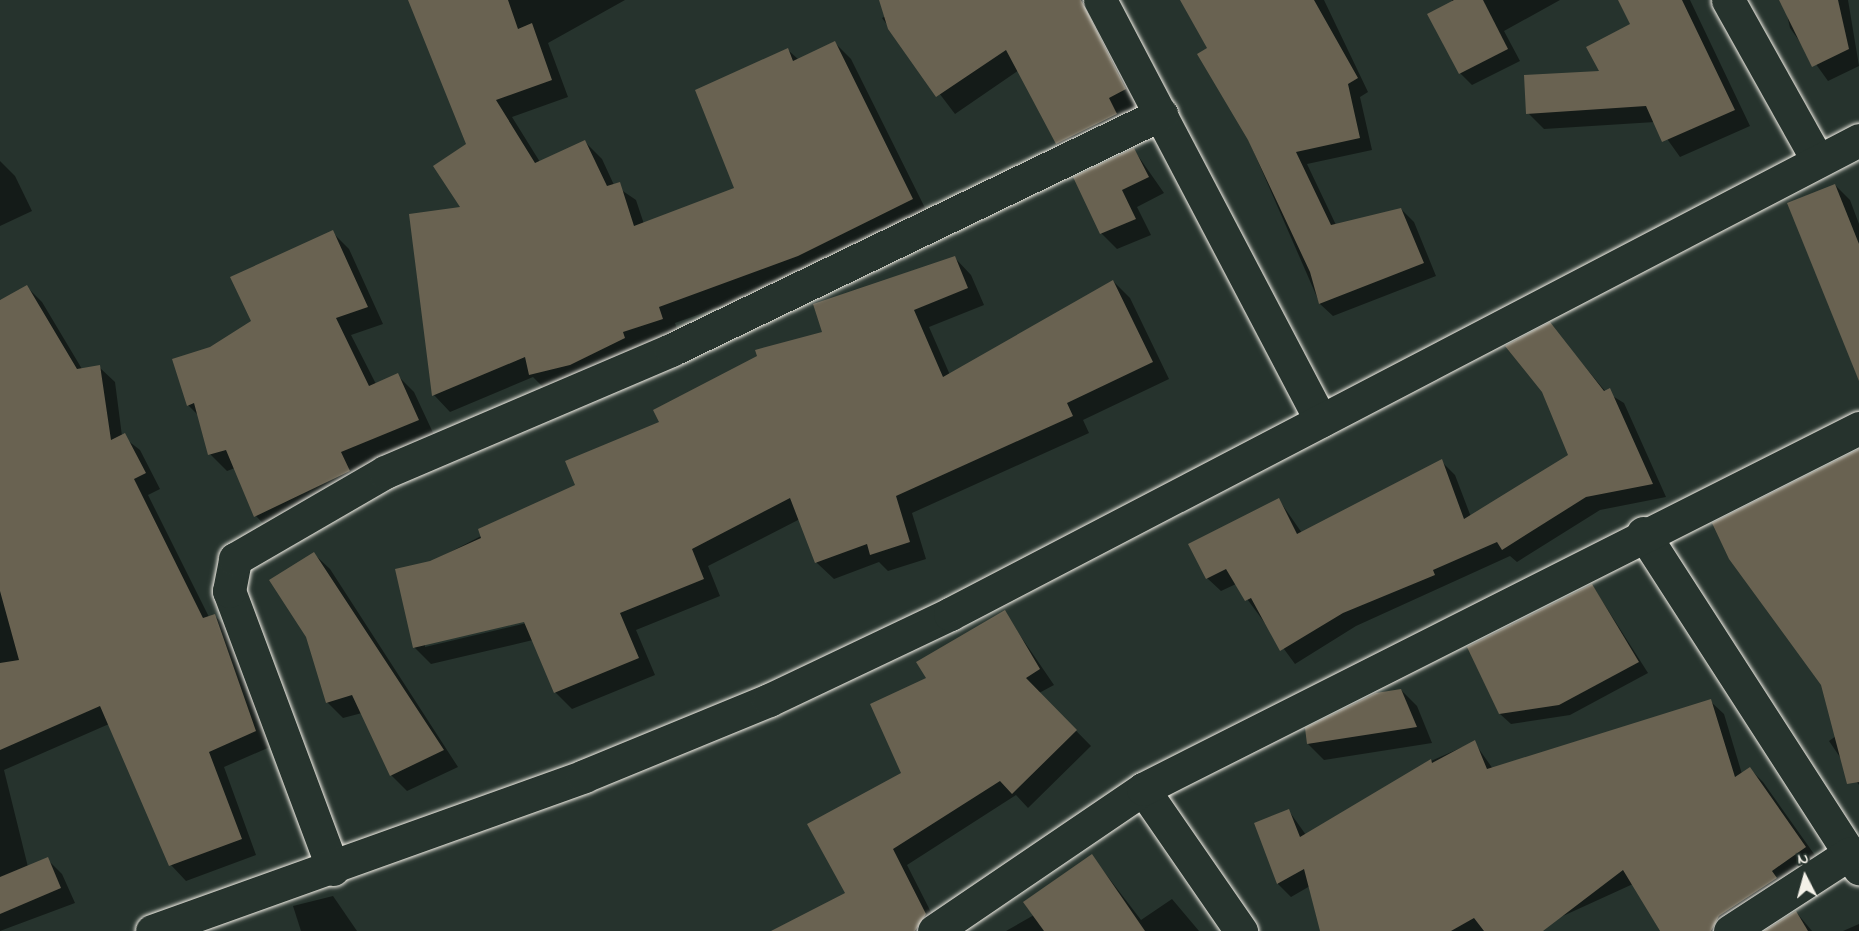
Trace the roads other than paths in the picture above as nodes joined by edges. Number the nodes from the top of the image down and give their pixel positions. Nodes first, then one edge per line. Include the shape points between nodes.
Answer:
1 (1100, 0) edge
2 (1728, 0) edge
3 (1161, 114) junction
4 (1859, 140) edge
5 (1818, 161) junction
6 (1321, 421) junction
7 (1859, 428) edge
8 (1643, 533) junction
9 (1143, 789) junction
10 (1854, 861) edge
11 (333, 869) junction
12 (152, 931) edge
13 (934, 931) edge
14 (1241, 931) edge
15 (1730, 931) edge

1 - 3 street
2 - 5 street
3 - 6 street
3 - 11 street via 671,350 385,472 235,559 229,591
4 - 5 street
5 - 6 street
6 - 11 street via 950,615 769,700
7 - 8 street
8 - 9 street
8 - 10 street
9 - 13 street
9 - 14 street
10 - 15 street
11 - 12 street

